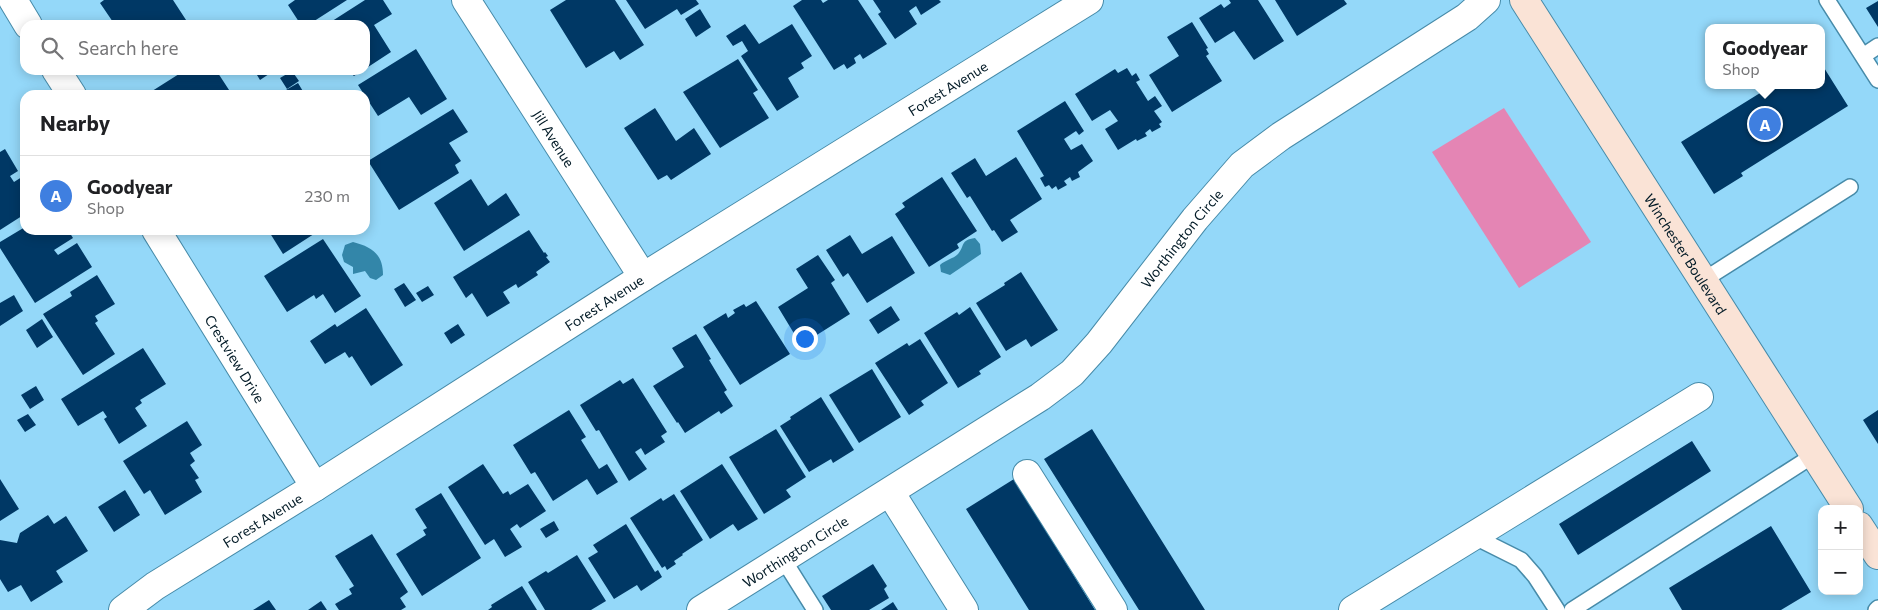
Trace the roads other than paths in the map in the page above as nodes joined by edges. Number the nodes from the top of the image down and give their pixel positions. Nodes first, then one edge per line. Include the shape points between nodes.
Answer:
1 (13, 0) edge
2 (466, 0) edge
3 (1089, 0) edge
4 (1486, 0) edge
5 (1524, 0) edge
6 (1827, 0) edge
7 (25, 20) edge
8 (1878, 46) edge
9 (1862, 56) junction
10 (59, 75) edge
11 (1878, 80) edge
12 (69, 90) edge
13 (1850, 187) dead end
14 (159, 235) edge
15 (643, 277) junction
16 (1702, 281) junction
17 (1699, 397) dead end
18 (1814, 455) junction
19 (1027, 474) dead end
20 (315, 487) junction
21 (890, 492) junction
22 (1845, 505) edge
23 (1863, 532) edge
24 (1473, 536) junction
25 (1878, 555) edge
26 (783, 559) junction
27 (123, 610) edge
28 (701, 610) edge
29 (815, 610) edge
30 (964, 610) edge
31 (1113, 610) edge
32 (1353, 610) edge
33 (1557, 610) edge
34 (1572, 610) edge

1 - 7 street
2 - 15 street, Jill Avenue
3 - 15 street, Forest Avenue
4 - 21 street, Worthington Circle via 1467,17 1281,136 1242,165 1072,374
5 - 16 main road, Winchester Boulevard
6 - 9 lane
8 - 9 lane
9 - 11 lane
10 - 12 street
13 - 16 lane
14 - 20 street, Crestview Drive
15 - 20 street, Forest Avenue
16 - 18 main road, Winchester Boulevard
17 - 24 street
18 - 22 main road, Winchester Boulevard
18 - 34 lane
19 - 31 street
20 - 27 street, Forest Avenue via 155,586
21 - 26 street, Worthington Circle
21 - 30 street
23 - 25 main road
24 - 32 street
24 - 33 lane via 1521,560 1536,576
26 - 28 street, Worthington Circle
26 - 29 lane

